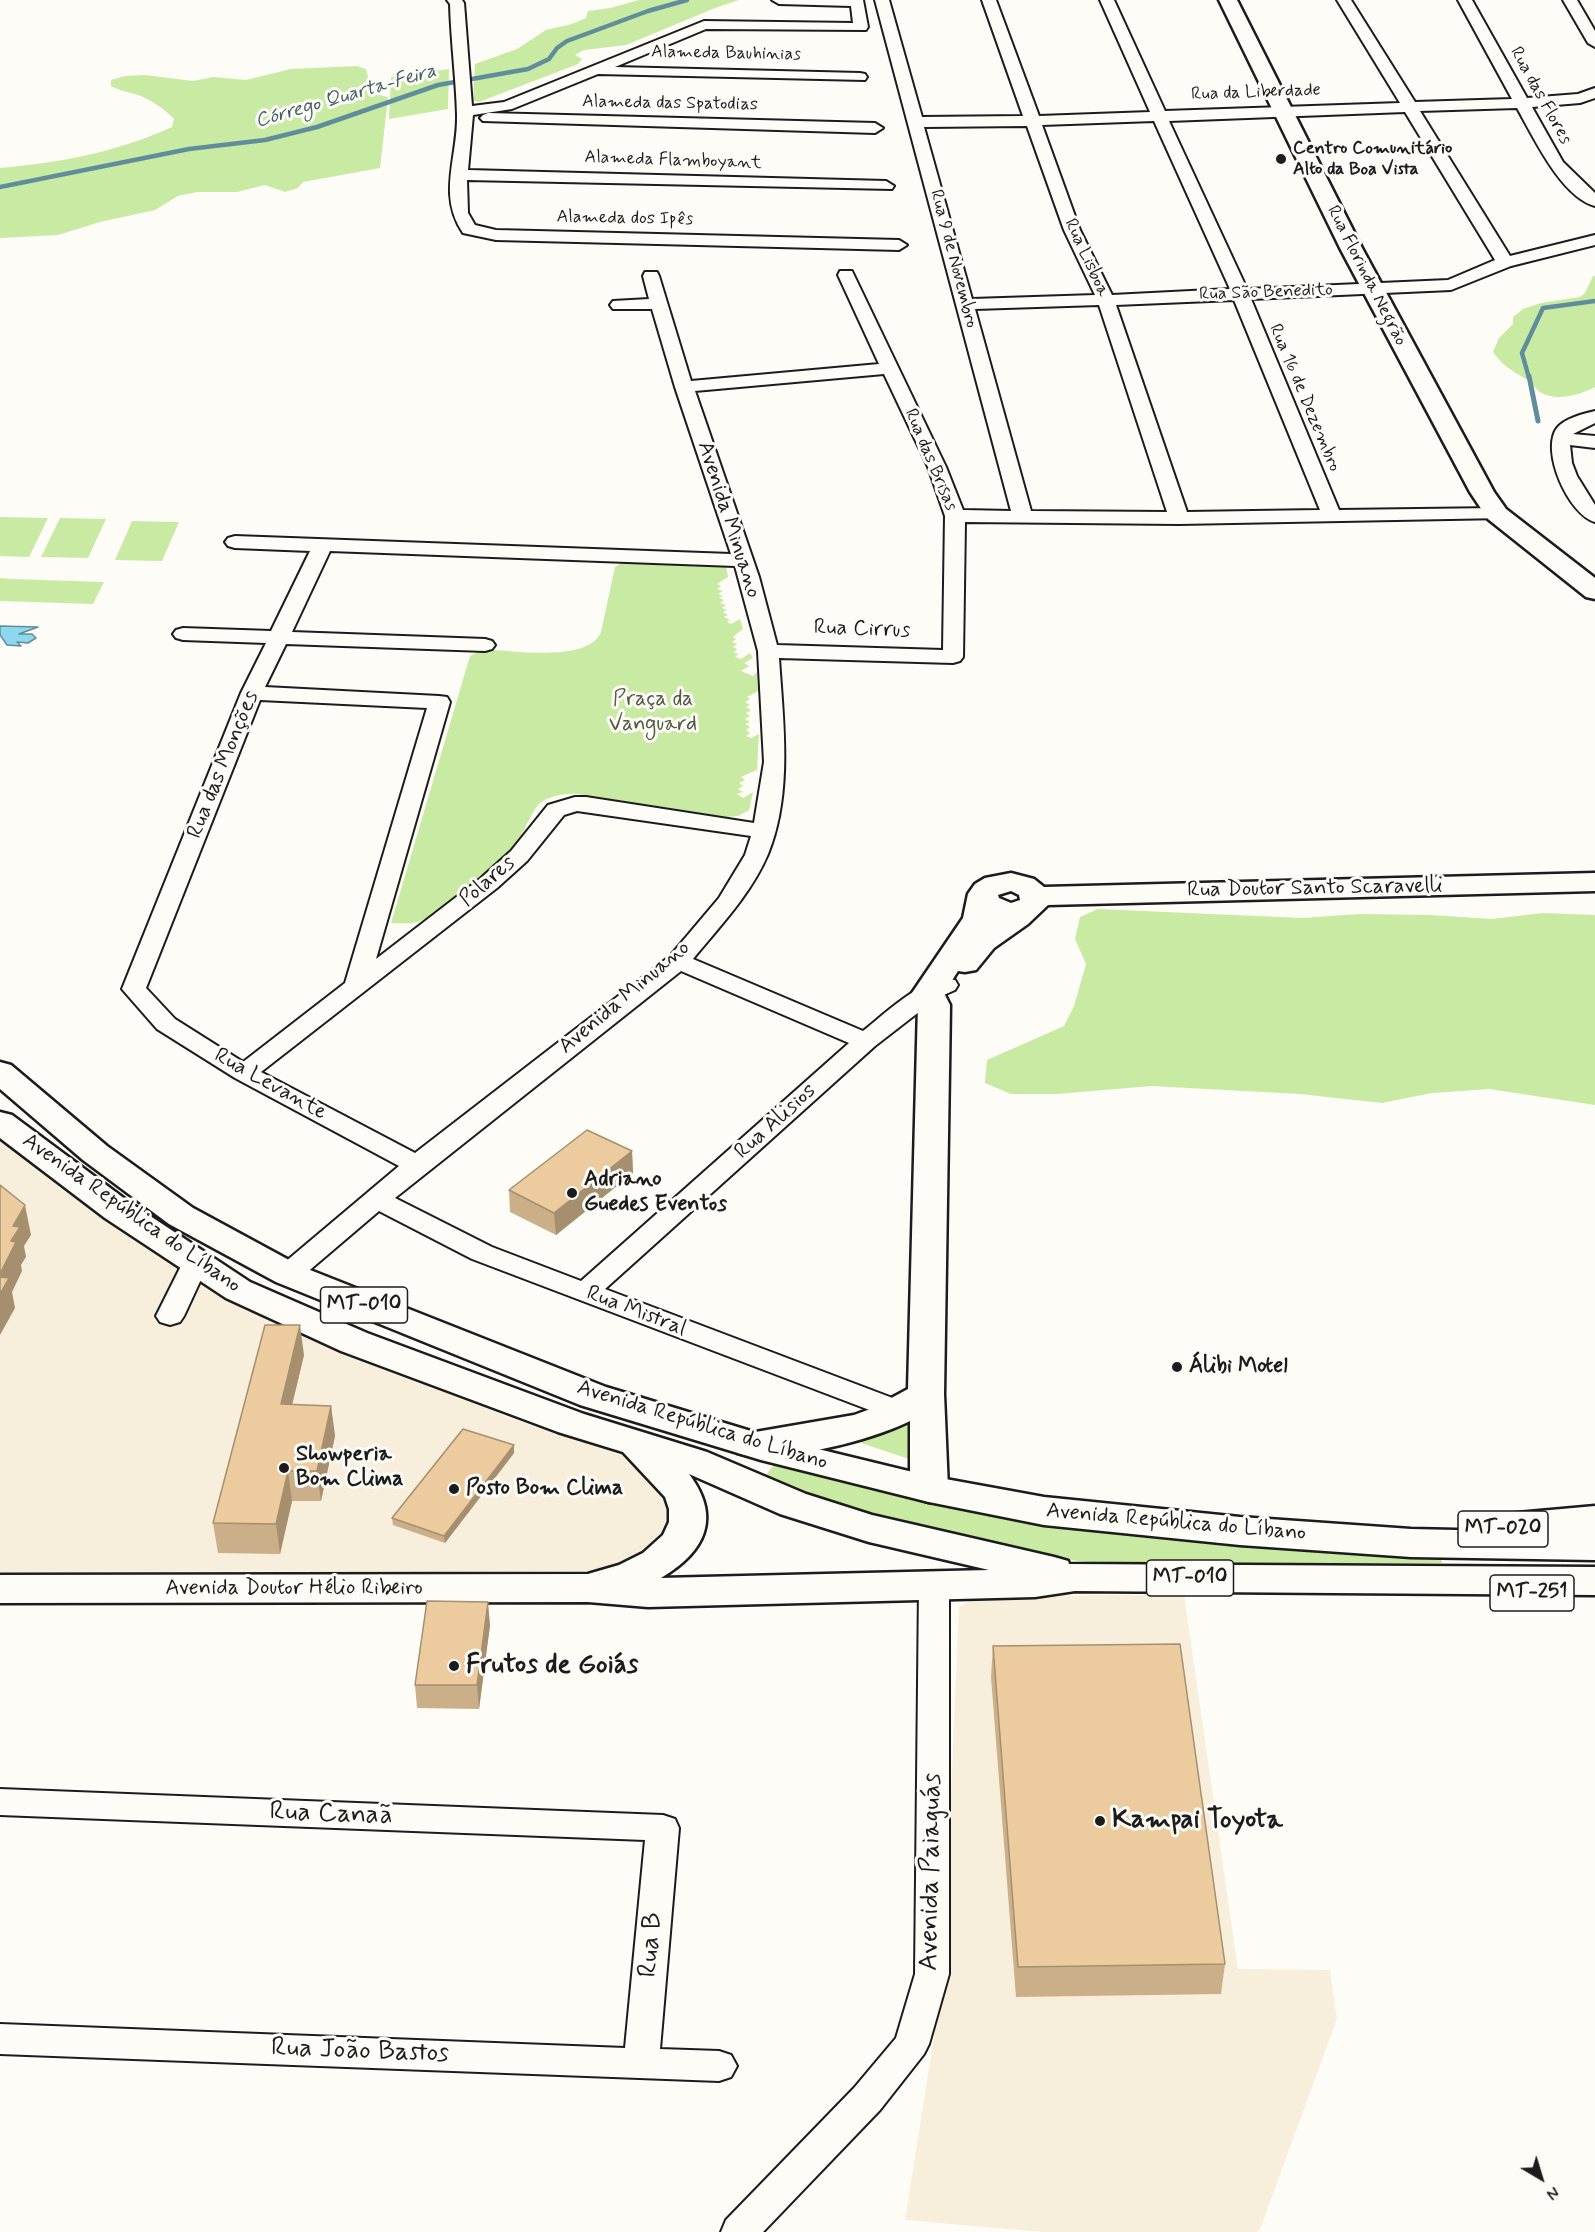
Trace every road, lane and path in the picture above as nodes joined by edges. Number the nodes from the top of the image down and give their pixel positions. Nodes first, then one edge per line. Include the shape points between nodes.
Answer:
1 (779, 0) edge
2 (882, 0) edge
3 (988, 0) edge
4 (1107, 0) edge
5 (1228, 0) edge
6 (1344, 0) edge
7 (1465, 0) edge
8 (1570, 0) edge
9 (465, 4) edge
10 (1595, 43) edge
11 (591, 71) junction
12 (860, 76) dead end
13 (1595, 93) edge
14 (1521, 103) junction
15 (1408, 107) junction
16 (1281, 111) junction
17 (464, 115) junction
18 (1160, 116) junction
19 (917, 122) junction
20 (1032, 122) junction
21 (875, 128) dead end
22 (459, 174) junction
23 (886, 186) dead end
24 (1595, 201) edge
25 (1595, 240) edge
26 (899, 245) dead end
27 (1505, 262) junction
28 (846, 275) dead end
29 (651, 276) dead end
30 (1373, 289) junction
31 (1240, 293) junction
32 (1106, 300) junction
33 (659, 304) junction
34 (965, 304) junction
35 (619, 305) dead end
36 (890, 368) junction
37 (684, 387) junction
38 (1595, 417) edge
39 (1561, 438) junction
40 (1595, 442) edge
41 (1588, 500) edge
42 (1497, 514) junction
43 (955, 516) junction
44 (1332, 516) junction
45 (1595, 516) edge
46 (1023, 518) junction
47 (1179, 518) junction
48 (235, 542) dead end
49 (323, 545) junction
50 (742, 560) junction
51 (1595, 591) edge
52 (183, 634) dead end
53 (277, 638) junction
54 (485, 645) dead end
55 (768, 651) junction
56 (953, 657) joint
57 (252, 693) junction
58 (764, 831) junction
59 (1595, 882) edge
60 (1031, 902) junction
61 (678, 961) junction
62 (357, 984) junction
63 (134, 989) joint
64 (936, 994) junction
65 (866, 1041) junction
66 (0, 1072) edge
67 (244, 1073) junction
68 (0, 1122) edge
69 (417, 1165) junction
70 (376, 1199) junction
71 (196, 1262) junction
72 (288, 1274) junction
73 (585, 1292) junction
74 (170, 1316) dead end
75 (913, 1403) junction
76 (634, 1442) junction
77 (752, 1444) junction
78 (929, 1488) junction
79 (1595, 1520) edge
80 (1412, 1543) junction
81 (1595, 1546) edge
82 (1075, 1577) junction
83 (1595, 1581) edge
84 (1480, 1582) junction
85 (917, 1587) junction
86 (588, 1588) junction
87 (0, 1589) edge
88 (1595, 1605) edge
89 (0, 1802) edge
90 (663, 1828) joint
91 (0, 2039) edge
92 (641, 2063) junction
93 (719, 2066) dead end
94 (739, 2232) edge

1 - 11 street via 857,2 861,27 704,25
2 - 19 street, Rua 9 de Novembro
3 - 20 street, Rua Lisboa
4 - 18 street, Rua 16 de Dezembro
5 - 16 main road, Rua Florinda Negrão
6 - 15 street
7 - 14 street, Rua das Flores
8 - 10 street
9 - 17 street, Alameda dos Ipês via 472,55 462,79
11 - 12 street, Alameda Bauhinias
11 - 17 street via 507,106
13 - 14 street, Rua da Liberdade via 1581,98
14 - 15 street, Rua da Liberdade
14 - 24 street, Rua das Flores via 1556,164
15 - 16 street, Rua da Liberdade
15 - 27 street
16 - 18 street, Rua da Liberdade
16 - 30 main road, Rua Florinda Negrão
17 - 21 street, Alameda das Spatodias
17 - 22 street, Alameda dos Ipês
18 - 20 street, Rua da Liberdade
18 - 31 street, Rua 16 de Dezembro
19 - 20 street, Rua da Liberdade
19 - 34 street, Rua 9 de Novembro
20 - 32 street, Rua Lisboa via 1072,230
22 - 23 street, Alameda Flamboyant
22 - 26 street, Alameda dos Ipês via 460,214 469,229 496,236
25 - 27 street, Rua São Benedito
27 - 30 street, Rua São Benedito via 1451,285
28 - 36 street, Rua das Brisas
29 - 33 street, Avenida Minuano
30 - 31 street, Rua São Benedito
30 - 42 main road, Rua Florinda Negrão
31 - 32 street, Rua São Benedito
31 - 44 street, Rua 16 de Dezembro
32 - 34 street, Rua São Benedito
32 - 47 street, Rua Lisboa
33 - 35 street
33 - 37 street, Avenida Minuano
34 - 46 street, Rua 9 de Novembro
36 - 37 street
36 - 43 street, Rua das Brisas via 937,467
37 - 50 street, Avenida Minuano
38 - 39 street via 1565,431
39 - 40 street
39 - 41 street via 1559,452 1565,471
41 - 45 street
42 - 44 street
42 - 51 main road, Rua Florinda Negrão
43 - 46 street
43 - 56 street, Rua das Brisas
44 - 47 street
46 - 47 street
48 - 49 street
49 - 50 street
49 - 53 street, Rua das Monções
50 - 55 street, Avenida Minuano
52 - 53 street
53 - 54 street
53 - 57 street, Rua das Monções
55 - 56 street, Rua Cirrus
55 - 58 street, Avenida Minuano via 775,762
57 - 62 street via 439,702
57 - 63 street, Rua das Monções
58 - 61 street, Avenida Minuano via 756,855 729,901
58 - 62 street, Polares via 586,804 564,806 489,883
59 - 60 main road, Rua Doutor Santo Scaravelli
60 - 64 main road via 1017,918 983,941
60 - 64 main road via 1027,887 1002,883 987,888 978,918
61 - 65 street
61 - 69 street, Avenida Minuano
62 - 67 street, Polares
63 - 67 street, Rua Levante via 166,1024
64 - 65 street, Rua Alisios
64 - 75 main road
65 - 73 street, Rua Alisios
66 - 72 main road, Avenida República do Líbano / MT-010 via 95,1154 181,1215
67 - 69 street, Rua Levante
68 - 71 main road, Avenida República do Líbano / MT-010 via 117,1210
69 - 70 street, Avenida Minuano
70 - 72 street, Avenida Minuano
70 - 73 street, Rua Mistral via 482,1253
71 - 74 street
71 - 76 main road, Avenida República do Líbano / MT-010 via 238,1290 354,1342 519,1405
72 - 77 main road, Avenida República do Líbano / MT-010 via 593,1396
73 - 75 street, Rua Mistral
75 - 77 main road via 852,1429
75 - 78 main road via 928,1404
76 - 82 main road, Avenida República do Líbano via 694,1461 793,1504 858,1524
76 - 86 main road, MT-010 via 679,1486 690,1518 673,1550 658,1562 634,1575
77 - 78 main road, Avenida República do Líbano / MT-010
78 - 80 main road, Avenida República do Líbano / MT-010 via 1044,1511
79 - 80 main road, MT-020 via 1523,1526
80 - 81 main road, MT-010
82 - 84 main road, MT-010
82 - 85 main road, MT-010 via 1035,1583
83 - 84 main road, MT-010
84 - 88 main road, MT-251
85 - 86 main road, MT-010 via 648,1593
85 - 94 street, Avenida Paiaguás via 935,1651 932,1974 912,2044 867,2099
86 - 87 main road, Avenida Doutor Hélio Ribeiro
89 - 90 street, Rua Canaã
90 - 92 street, Rua B
91 - 92 street, Rua João Bastos
92 - 93 street, Rua João Bastos

